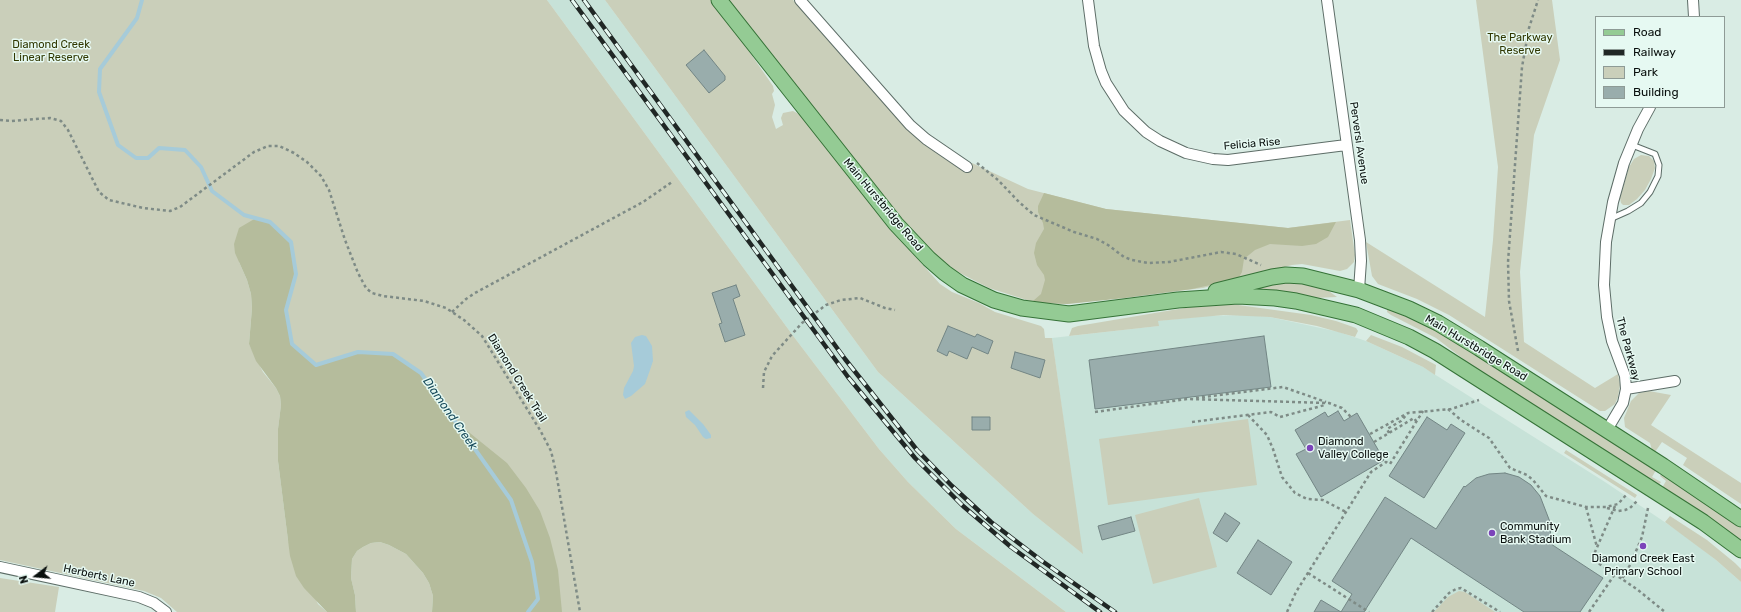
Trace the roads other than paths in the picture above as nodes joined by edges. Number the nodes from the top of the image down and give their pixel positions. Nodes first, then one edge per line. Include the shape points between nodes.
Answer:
1 (719, 0) edge
2 (800, 0) edge
3 (1088, 0) edge
4 (1327, 0) edge
5 (1693, 0) edge
6 (1694, 16) edge
7 (1649, 108) edge
8 (1346, 144) junction
9 (1632, 145) junction
10 (970, 163) road end
11 (1609, 220) junction
12 (1359, 290) junction
13 (1178, 300) junction
14 (1356, 315) junction
15 (1675, 381) dead end
16 (1626, 389) junction
17 (1608, 430) junction
18 (1741, 520) edge
19 (1741, 550) edge
20 (0, 567) edge
21 (166, 612) edge

1 - 13 main road, Main Hurstbridge Road via 901,230 929,259 962,285 994,300 1022,308 1069,314
2 - 10 street via 914,129
3 - 8 street, Felicia Rise via 1097,59 1106,83 1134,122 1160,141 1198,156 1228,160
4 - 8 street, Perversi Avenue
5 - 6 street
7 - 9 street, The Parkway
8 - 12 street, Perversi Avenue via 1361,253
9 - 11 street, The Parkway via 1617,185
9 - 11 lane via 1655,154 1659,164 1658,176 1650,192 1640,203
11 - 16 street, The Parkway via 1604,265 1605,305 1612,342 1625,376
12 - 13 main road, Main Hurstbridge Road via 1318,279 1286,275
12 - 14 main road
12 - 17 main road, Main Hurstbridge Road via 1438,323
13 - 14 main road, Main Hurstbridge Road via 1238,296 1275,298
14 - 19 main road, Main Hurstbridge Road via 1435,350 1703,522
15 - 16 street, The Parkway
16 - 17 street, The Parkway via 1623,403
17 - 18 main road, Main Hurstbridge Road
20 - 21 street, Herberts Lane via 139,596

